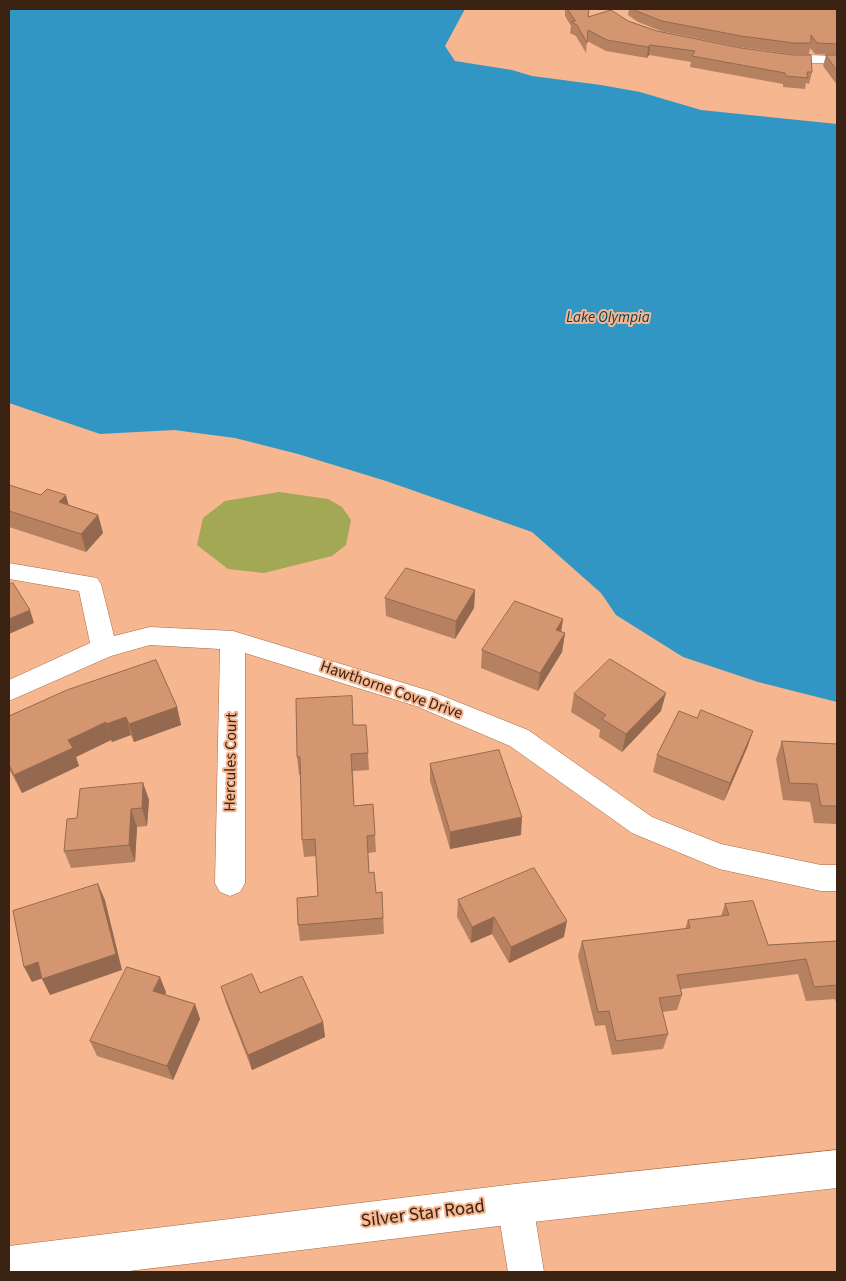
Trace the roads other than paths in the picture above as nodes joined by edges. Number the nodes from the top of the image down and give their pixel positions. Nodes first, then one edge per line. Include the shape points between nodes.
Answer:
1 (765, 56) edge
2 (837, 60) edge
3 (9, 571) edge
4 (233, 640) junction
5 (104, 648) junction
6 (9, 691) edge
7 (837, 878) edge
8 (230, 883) dead end
9 (837, 1168) edge
10 (516, 1204) junction
11 (9, 1266) edge
12 (526, 1272) edge

1 - 2 street via 791,60
3 - 5 street via 89,584
4 - 5 street, Hawthorne Cove Drive via 150,636
4 - 7 street, Hawthorne Cove Drive via 424,699 519,738 642,825 719,856 821,878
4 - 8 street, Hercules Court
5 - 6 street, Hawthorne Cove Drive
9 - 10 main road, Silver Star Road
10 - 11 main road, Silver Star Road
10 - 12 street

